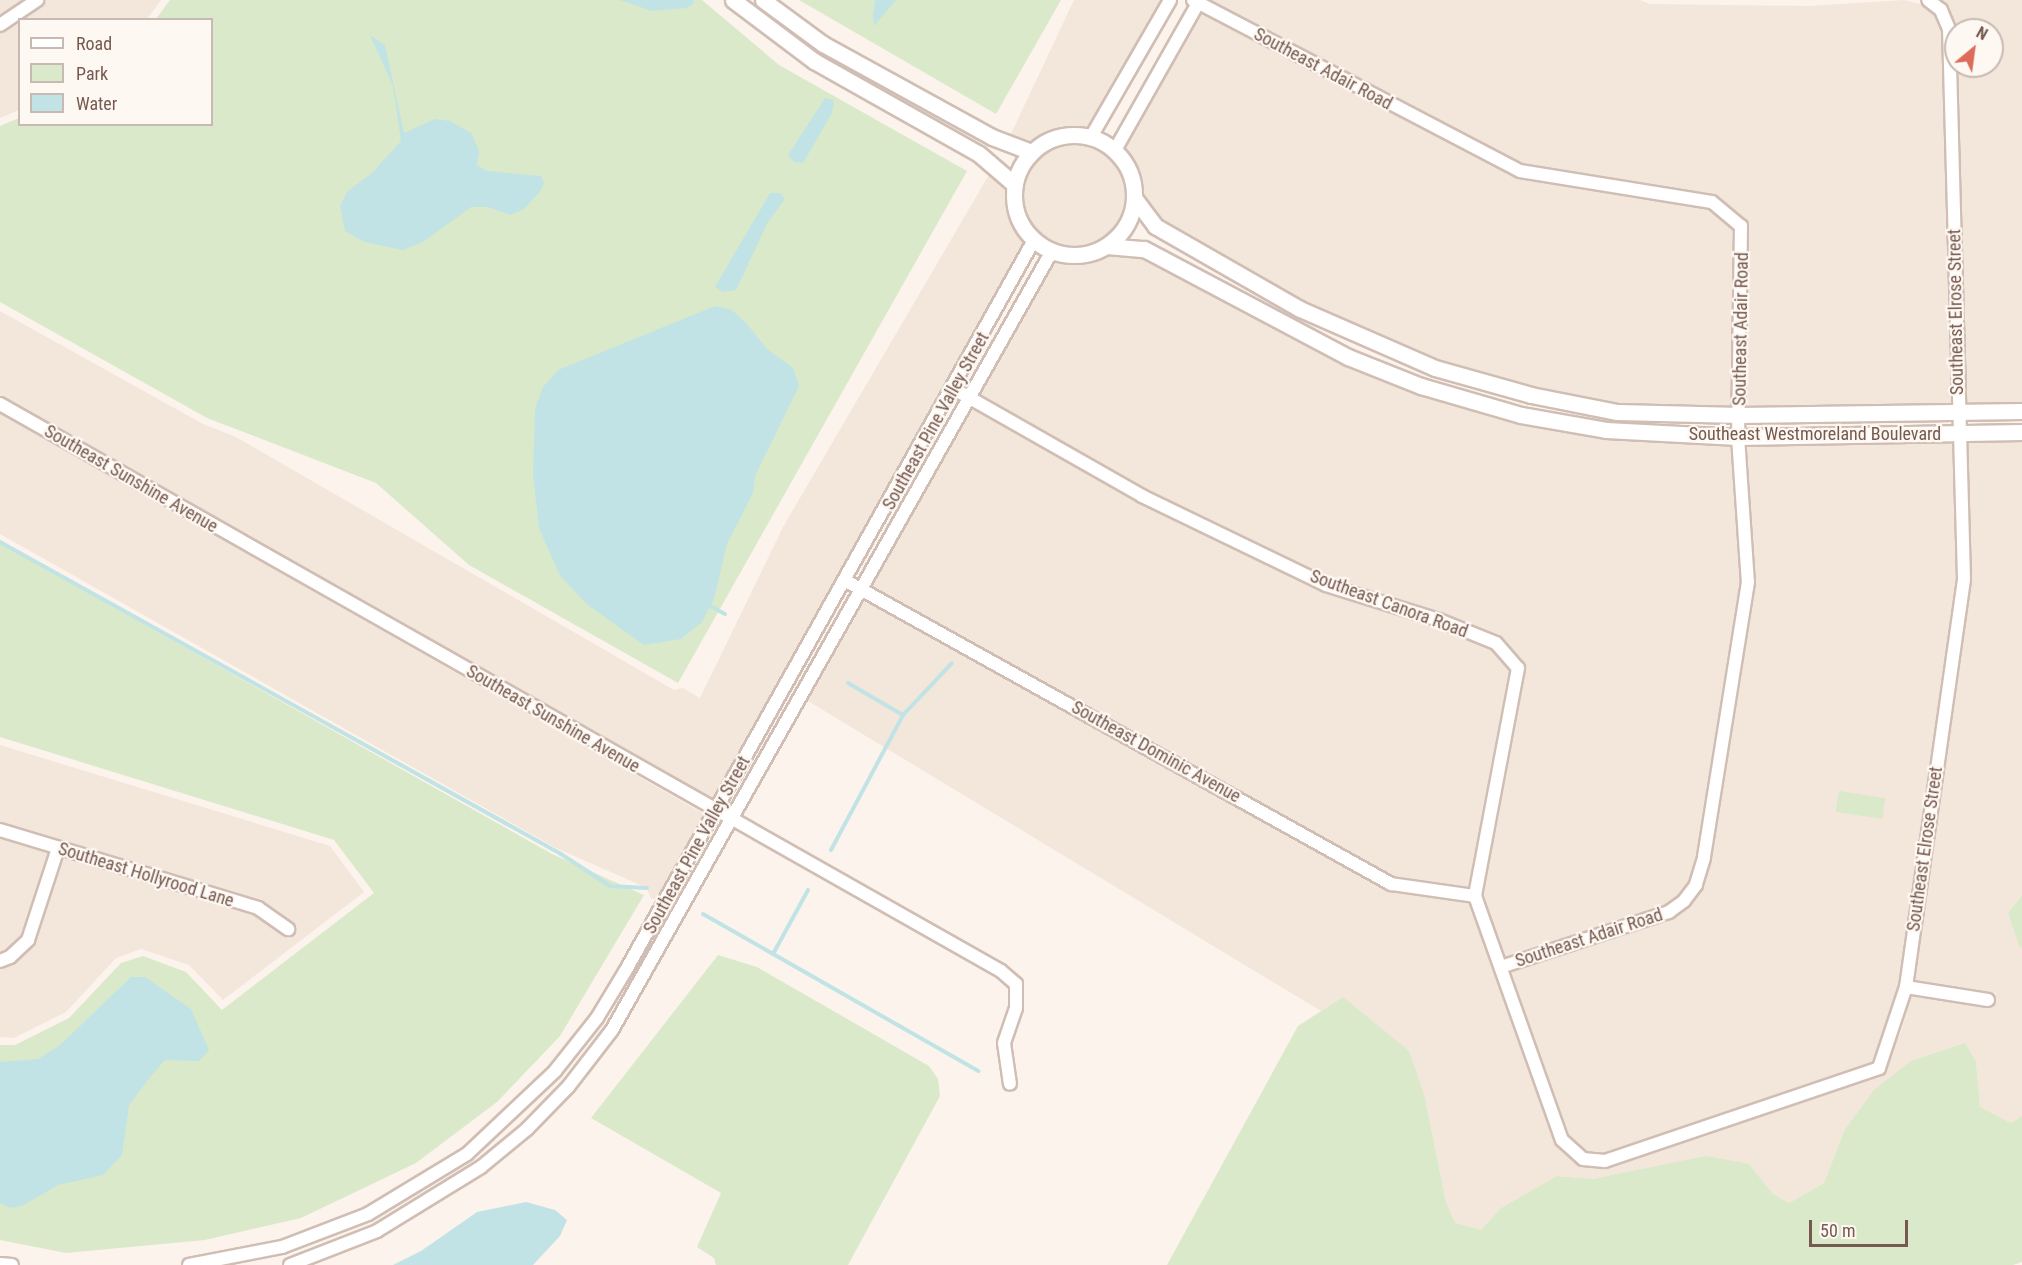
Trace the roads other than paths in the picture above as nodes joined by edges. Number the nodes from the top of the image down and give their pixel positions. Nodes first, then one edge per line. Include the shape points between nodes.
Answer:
1 (37, 0) edge
2 (733, 0) edge
3 (763, 0) edge
4 (1170, 0) edge
5 (1928, 0) edge
6 (1197, 1) edge
7 (0, 25) edge
8 (1091, 137) junction
9 (1115, 150) junction
10 (1031, 152) junction
11 (1014, 184) junction
12 (1135, 199) junction
13 (1034, 240) junction
14 (1107, 246) junction
15 (1052, 251) junction
16 (1284, 300) junction
17 (1273, 319) junction
18 (954, 389) junction
19 (1537, 397) junction
20 (970, 399) junction
21 (0, 404) edge
22 (2022, 411) edge
23 (1958, 412) junction
24 (1740, 415) junction
25 (1532, 417) junction
26 (2022, 432) edge
27 (1959, 433) junction
28 (1738, 437) junction
29 (846, 581) junction
30 (862, 590) junction
31 (716, 812) junction
32 (732, 822) junction
33 (0, 830) edge
34 (58, 848) junction
35 (1475, 896) junction
36 (288, 929) dead end
37 (0, 961) edge
38 (1501, 967) junction
39 (1906, 987) junction
40 (1988, 1000) dead end
41 (1011, 1084) dead end
42 (0, 1264) edge
43 (12, 1265) edge
44 (189, 1265) edge
45 (290, 1265) edge

1 - 7 street
2 - 11 street via 814,61 979,154
3 - 10 street via 823,44 992,137
4 - 8 street
5 - 23 street, Southeast Elrose Street via 1941,10 1949,29
6 - 9 street
6 - 24 street, Southeast Adair Road via 1520,171 1712,202 1742,225
8 - 9 street
8 - 10 street via 1059,136
9 - 12 street via 1127,164
10 - 11 street
11 - 13 street via 1014,205 1021,224
12 - 14 street via 1121,234
12 - 16 street, Southeast Westmoreland Boulevard via 1155,226
13 - 15 street
13 - 18 street, Southeast Pine Valley Street
14 - 15 street via 1089,254
14 - 17 street, Southeast Westmoreland Boulevard via 1144,249
15 - 20 street, Southeast Pine Valley Street
16 - 17 street
16 - 19 street, Southeast Westmoreland Boulevard via 1360,338 1435,368
17 - 25 street, Southeast Westmoreland Boulevard via 1348,357 1421,386
18 - 20 street, Southeast Canora Road
18 - 29 street, Southeast Pine Valley Street
19 - 24 street, Southeast Westmoreland Boulevard via 1617,412
19 - 25 street
20 - 30 street, Southeast Pine Valley Street
20 - 35 street, Southeast Canora Road via 1142,496 1326,585 1439,620 1496,643 1518,668
21 - 31 street, Southeast Sunshine Avenue
22 - 23 street, Southeast Westmoreland Boulevard
23 - 24 street, Southeast Westmoreland Boulevard
23 - 27 street, Southeast Elrose Street
24 - 28 street, Southeast Adair Road
25 - 28 street, Southeast Westmoreland Boulevard via 1606,430
26 - 27 street, Southeast Westmoreland Boulevard
27 - 28 street, Southeast Westmoreland Boulevard
27 - 39 street, Southeast Elrose Street via 1964,579
28 - 38 street, Southeast Adair Road via 1748,582 1704,858 1696,885 1684,901 1668,912
29 - 30 street, Southeast Dominic Avenue
29 - 31 street, Southeast Pine Valley Street
30 - 32 street, Southeast Pine Valley Street
30 - 35 street, Southeast Dominic Avenue via 1391,884
31 - 32 street, Southeast Sunshine Avenue
31 - 44 street, Southeast Pine Valley Street via 597,1018 515,1113 438,1175 368,1214 282,1247
32 - 41 street, Southeast Sunshine Avenue via 1001,970 1016,984 1016,1008 1004,1043
32 - 45 street, Southeast Pine Valley Street via 612,1030 568,1087 527,1129 446,1191 377,1231
33 - 34 street, Southeast Hollyrood Lane
34 - 36 street, Southeast Hollyrood Lane via 258,908
34 - 37 street via 28,940
35 - 38 street, Southeast Elrose Street
38 - 39 street, Southeast Elrose Street via 1562,1140 1583,1159 1605,1161 1879,1068
39 - 40 street
42 - 43 street

